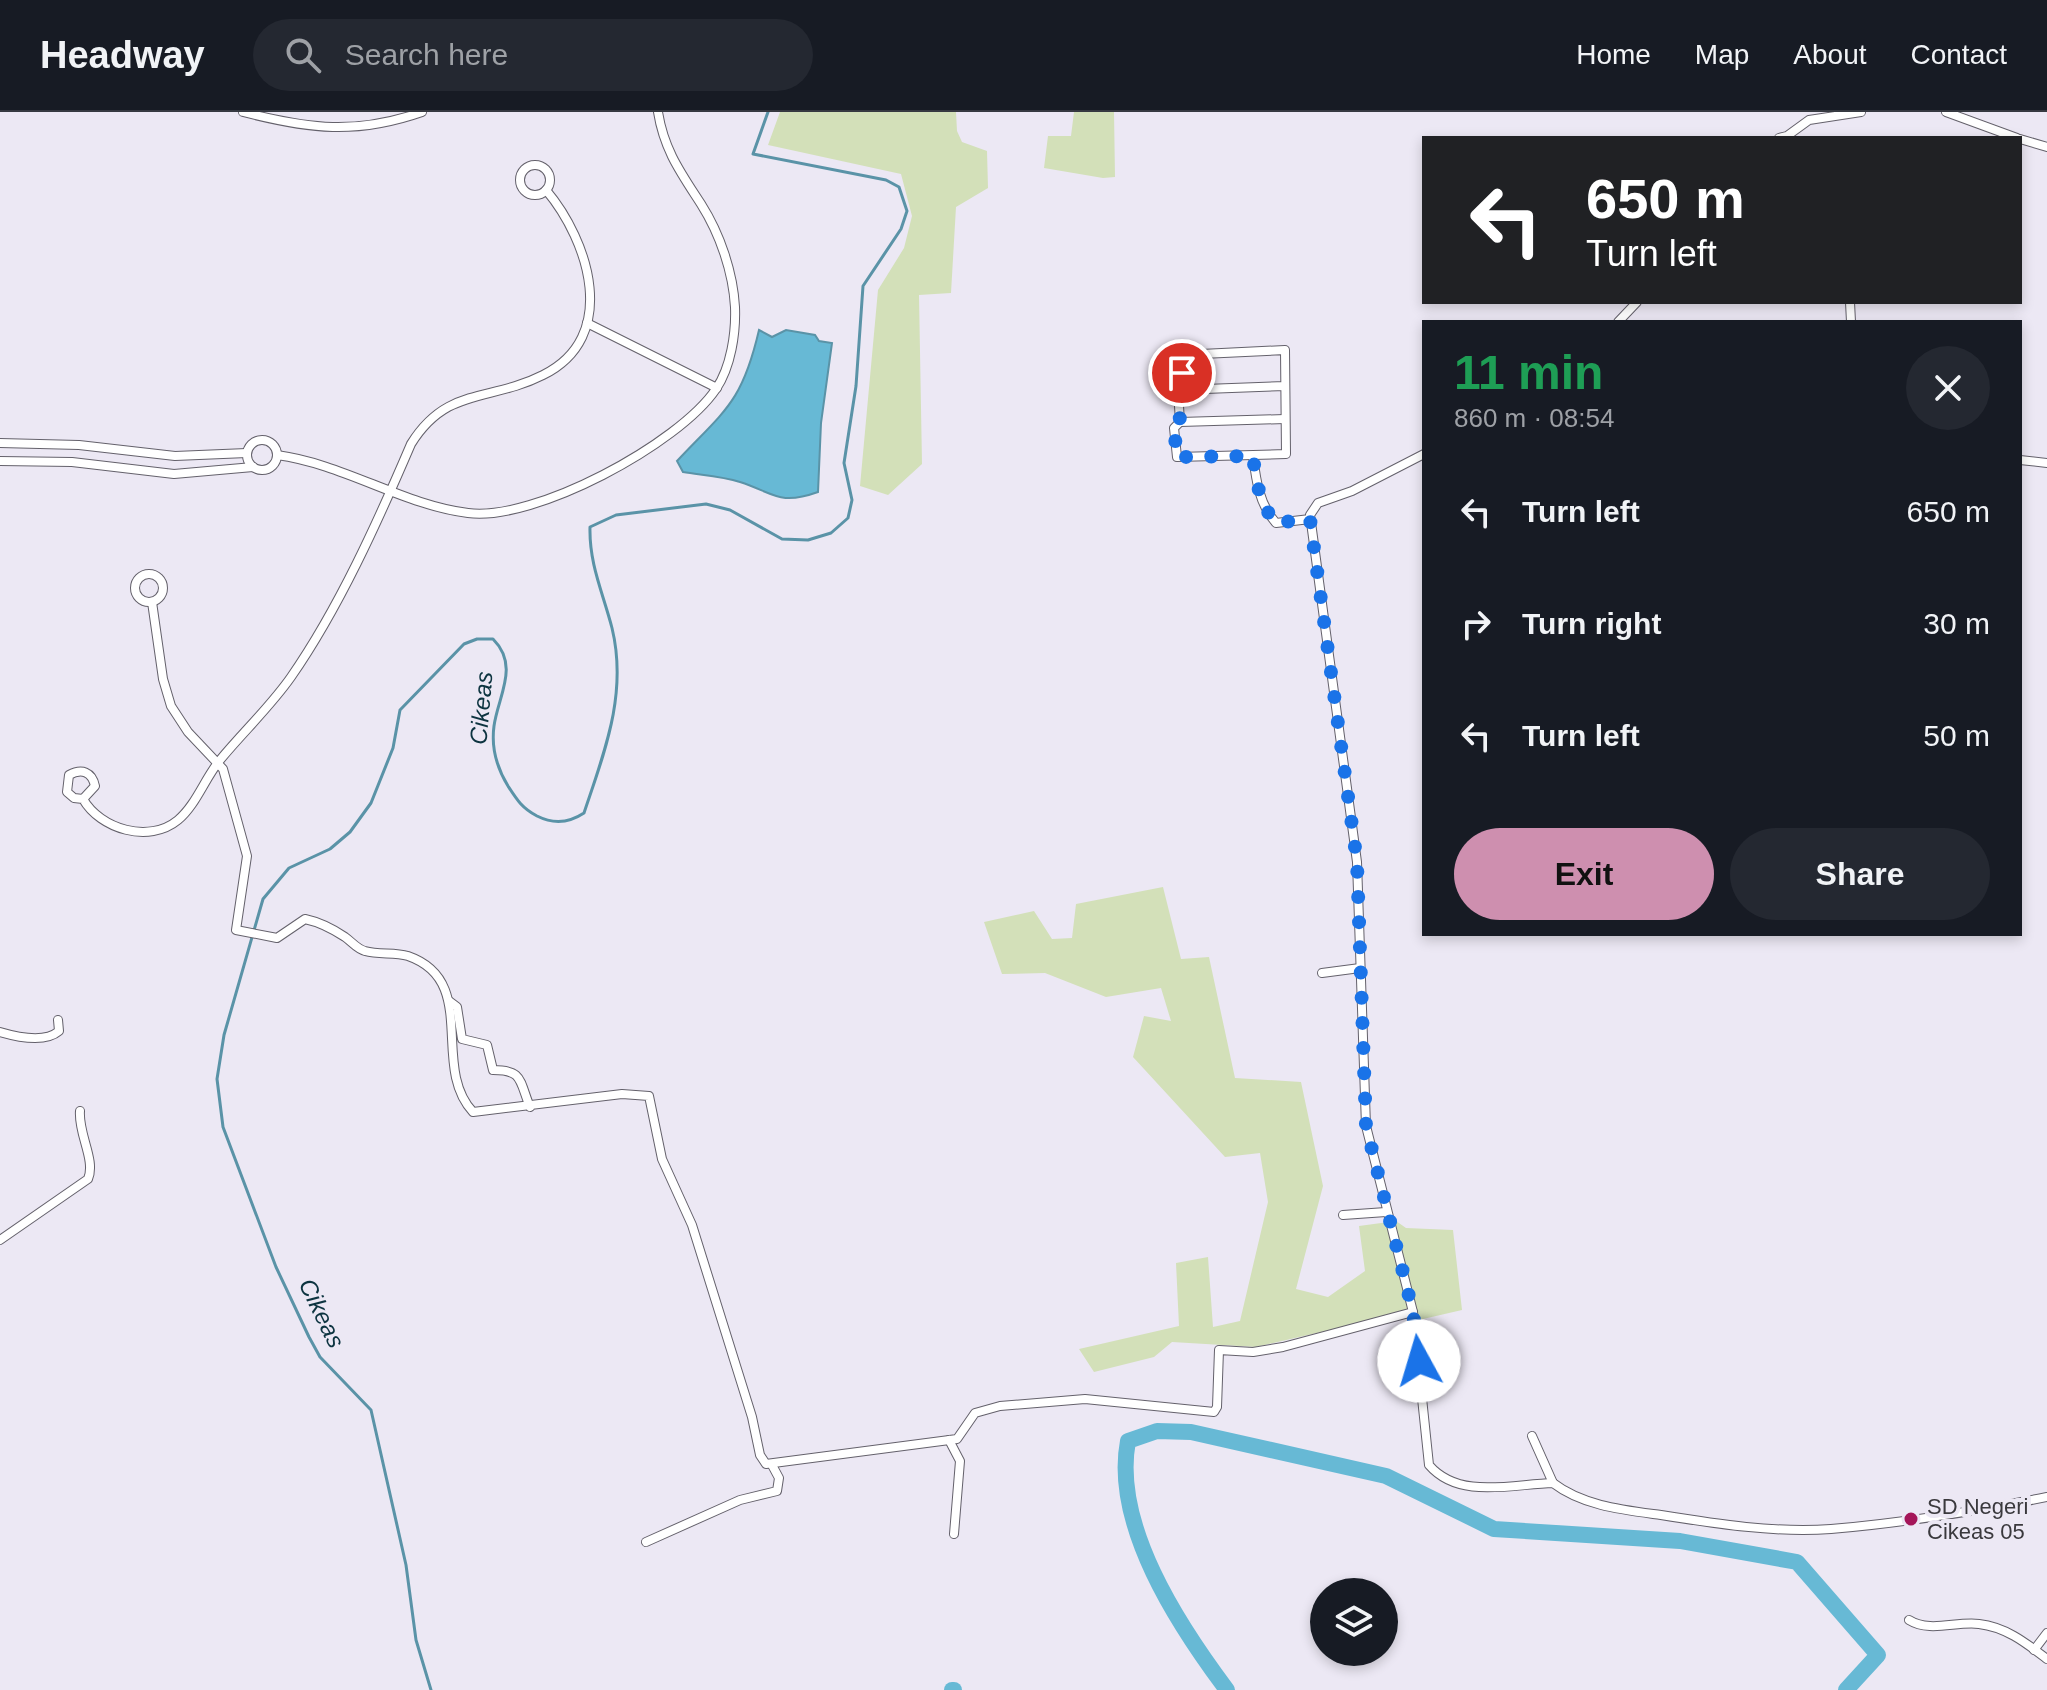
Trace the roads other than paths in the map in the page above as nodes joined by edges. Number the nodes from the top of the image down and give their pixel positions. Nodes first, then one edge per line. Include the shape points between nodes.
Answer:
1 (243, 112) edge
2 (422, 112) edge
3 (658, 112) edge
4 (1861, 112) edge
5 (1946, 112) edge
6 (1994, 134) edge
7 (1787, 136) edge
8 (2022, 139) edge
9 (2047, 147) edge
10 (546, 190) dead end
11 (1635, 304) edge
12 (1620, 320) edge
13 (587, 323) junction
14 (1285, 386) junction
15 (717, 388) junction
16 (1183, 390) junction
17 (1285, 419) junction
18 (1180, 422) junction
19 (0, 443) edge
20 (247, 453) junction
21 (277, 455) junction
22 (1422, 455) edge
23 (1253, 456) junction
24 (2022, 460) edge
25 (0, 461) edge
26 (2047, 463) edge
27 (253, 467) junction
28 (390, 489) junction
29 (1310, 519) junction
30 (152, 602) dead end
31 (218, 762) junction
32 (83, 799) dead end
33 (1360, 968) junction
34 (1322, 973) dead end
35 (449, 1001) junction
36 (58, 1020) dead end
37 (0, 1032) edge
38 (530, 1107) junction
39 (80, 1111) dead end
40 (1386, 1212) junction
41 (1343, 1215) dead end
42 (0, 1240) edge
43 (1413, 1312) junction
44 (1532, 1436) dead end
45 (949, 1440) junction
46 (772, 1465) junction
47 (1553, 1483) junction
48 (2047, 1497) edge
49 (954, 1534) dead end
50 (646, 1542) dead end
51 (1909, 1620) dead end
52 (2047, 1633) edge
53 (2034, 1650) junction
54 (2047, 1659) edge

1 - 2 street via 298,127 330,128 378,124
3 - 15 street via 668,152 711,221 727,263 734,333
4 - 7 street via 1809,120
5 - 6 street
8 - 9 street
10 - 13 street via 573,229 585,259 591,292
11 - 12 street
13 - 15 street
13 - 28 street via 567,356 541,376 434,414 411,444
14 - 16 street
14 - 16 street via 1285,350 1181,355
14 - 17 street
15 - 28 street via 657,443 521,510 465,513
16 - 18 street via 1178,390
17 - 18 street
17 - 23 street via 1286,454
18 - 23 street via 1174,428 1177,457
19 - 20 street via 175,456
20 - 21 street via 258,440 267,441
20 - 27 street
21 - 27 street via 266,469
21 - 28 street via 335,467
22 - 29 street via 1318,503
23 - 29 street via 1257,487 1276,523
24 - 26 street
25 - 27 street via 72,462 174,474
28 - 31 street via 301,662
29 - 33 street via 1355,847
30 - 31 street via 171,706
31 - 32 street via 186,811 167,827 137,831 111,826
31 - 35 street via 247,856 234,925 243,934 277,938 305,919 313,921 366,952 406,955 427,966 443,980
33 - 34 street
33 - 40 street via 1366,1126
35 - 38 street via 457,1007 462,1039 487,1045 493,1070 516,1073
35 - 38 street via 449,1032 469,1107 480,1113
36 - 37 street via 55,1035
38 - 46 street via 622,1094 649,1096 662,1159 692,1225 760,1455
39 - 42 street via 80,1133 91,1164 88,1179
40 - 41 street
40 - 43 street
43 - 45 street via 1283,1347 1219,1350 1214,1412 1085,1399 1000,1406 975,1413 961,1436
43 - 47 street via 1429,1465 1439,1477 1458,1485
44 - 47 street
45 - 46 street
45 - 49 street via 960,1461
46 - 50 street via 779,1478 777,1491 740,1500
47 - 48 street via 1570,1496 1618,1509 1793,1529 1892,1522
51 - 53 street via 1926,1626 1980,1624 2007,1631
52 - 53 street
53 - 54 street

